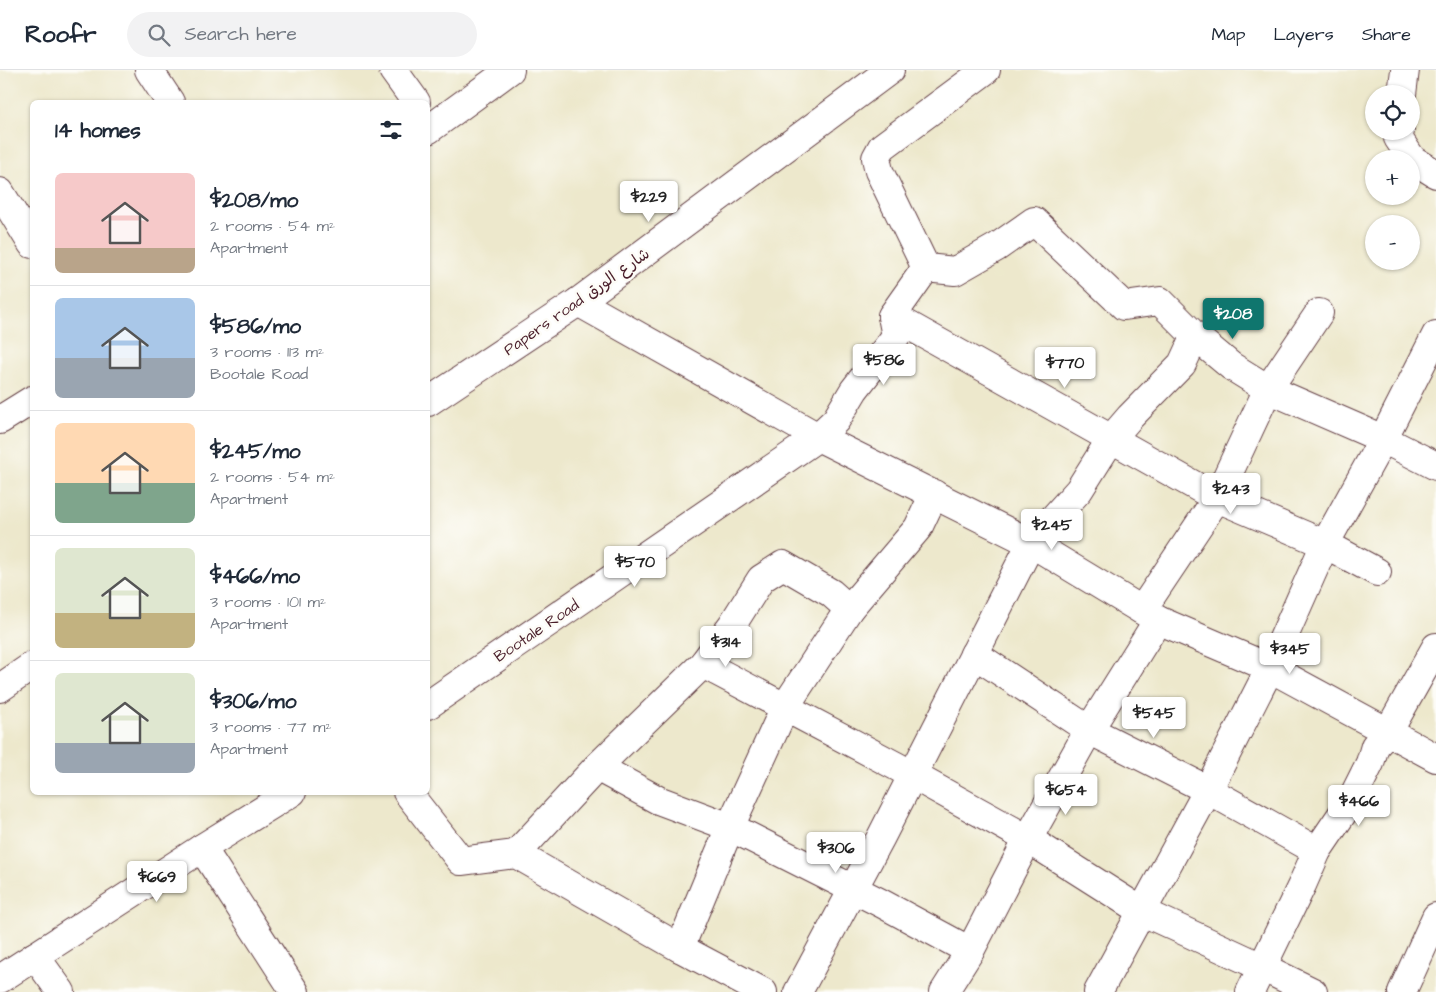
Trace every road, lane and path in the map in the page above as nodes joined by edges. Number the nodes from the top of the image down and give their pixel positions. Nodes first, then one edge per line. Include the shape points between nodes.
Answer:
1 (149, 70) edge
2 (393, 70) edge
3 (510, 70) edge
4 (890, 70) edge
5 (986, 70) edge
6 (1405, 70) edge
7 (1403, 85) edge
8 (169, 100) edge
9 (415, 100) edge
10 (430, 124) edge
11 (1399, 140) edge
12 (1436, 174) edge
13 (0, 192) edge
14 (30, 241) edge
15 (926, 268) junction
16 (578, 302) junction
17 (1319, 313) dead end
18 (892, 316) junction
19 (1436, 335) edge
20 (1195, 336) junction
21 (1268, 389) junction
22 (30, 401) edge
23 (430, 401) edge
24 (0, 420) edge
25 (818, 437) junction
26 (1111, 439) junction
27 (1383, 439) junction
28 (1436, 466) edge
29 (934, 494) junction
30 (1217, 498) junction
31 (1031, 543) junction
32 (1325, 544) junction
33 (1377, 572) dead end
34 (850, 609) junction
35 (1150, 615) junction
36 (1436, 647) edge
37 (974, 654) junction
38 (703, 664) junction
39 (30, 667) edge
40 (1270, 668) junction
41 (0, 688) edge
42 (430, 704) edge
43 (785, 707) junction
44 (1089, 730) junction
45 (1388, 732) junction
46 (1436, 758) edge
47 (597, 767) junction
48 (912, 775) junction
49 (1208, 790) junction
50 (287, 795) edge
51 (409, 795) edge
52 (730, 827) junction
53 (1028, 839) junction
54 (202, 848) junction
55 (1317, 851) junction
56 (516, 854) junction
57 (852, 890) junction
58 (1143, 912) junction
59 (1436, 917) edge
60 (680, 948) junction
61 (970, 952) junction
62 (35, 956) junction
63 (1262, 966) junction
64 (0, 979) edge
65 (62, 992) edge
66 (295, 992) edge
67 (763, 992) edge
68 (798, 992) edge
69 (944, 992) edge
70 (1098, 992) edge
71 (1250, 992) edge
72 (1313, 992) edge
73 (1402, 992) edge

1 - 8 street
2 - 9 street
3 - 10 street
4 - 16 street, Papers road شارع الورق
5 - 15 street via 882,147 876,158 879,171
6 - 7 street
11 - 12 street via 1412,160
13 - 14 street
15 - 18 street
15 - 20 street via 955,271 1034,221 1124,306 1160,301
16 - 23 street, Papers road شارع الورق
16 - 25 street
17 - 21 street
18 - 25 street, Bootale Road via 896,336 854,390 836,420
18 - 26 street
19 - 27 street
20 - 21 street via 1231,366
20 - 26 street via 1182,364
21 - 27 street
21 - 30 street
22 - 24 street
25 - 29 street
25 - 42 street, Bootale Road
26 - 30 street
26 - 31 street via 1079,490
27 - 28 street
27 - 32 street
29 - 31 street
29 - 34 street via 918,528
30 - 32 street
30 - 35 street
31 - 35 street
31 - 37 street
32 - 33 street
32 - 40 street
34 - 38 street via 831,593 783,564 761,579
34 - 43 street
35 - 40 street
35 - 44 street
36 - 45 street
37 - 44 street
37 - 48 street
38 - 43 street
38 - 47 street
39 - 41 street
40 - 45 street
40 - 49 street
43 - 48 street
43 - 52 street
44 - 49 street
44 - 53 street
45 - 46 street
45 - 55 street via 1374,746 1370,763 1351,801
47 - 52 street via 658,800
47 - 56 street
48 - 53 street
48 - 57 street
49 - 55 street
49 - 58 street
50 - 54 street
51 - 56 street via 461,861
52 - 57 street
52 - 60 street
53 - 58 street
53 - 61 street
54 - 62 street
54 - 66 street
55 - 63 street
56 - 60 street
57 - 61 street
57 - 68 street
58 - 63 street
58 - 70 street
59 - 73 street
60 - 67 street
61 - 69 street
62 - 64 street
62 - 65 street
63 - 71 street
63 - 72 street

